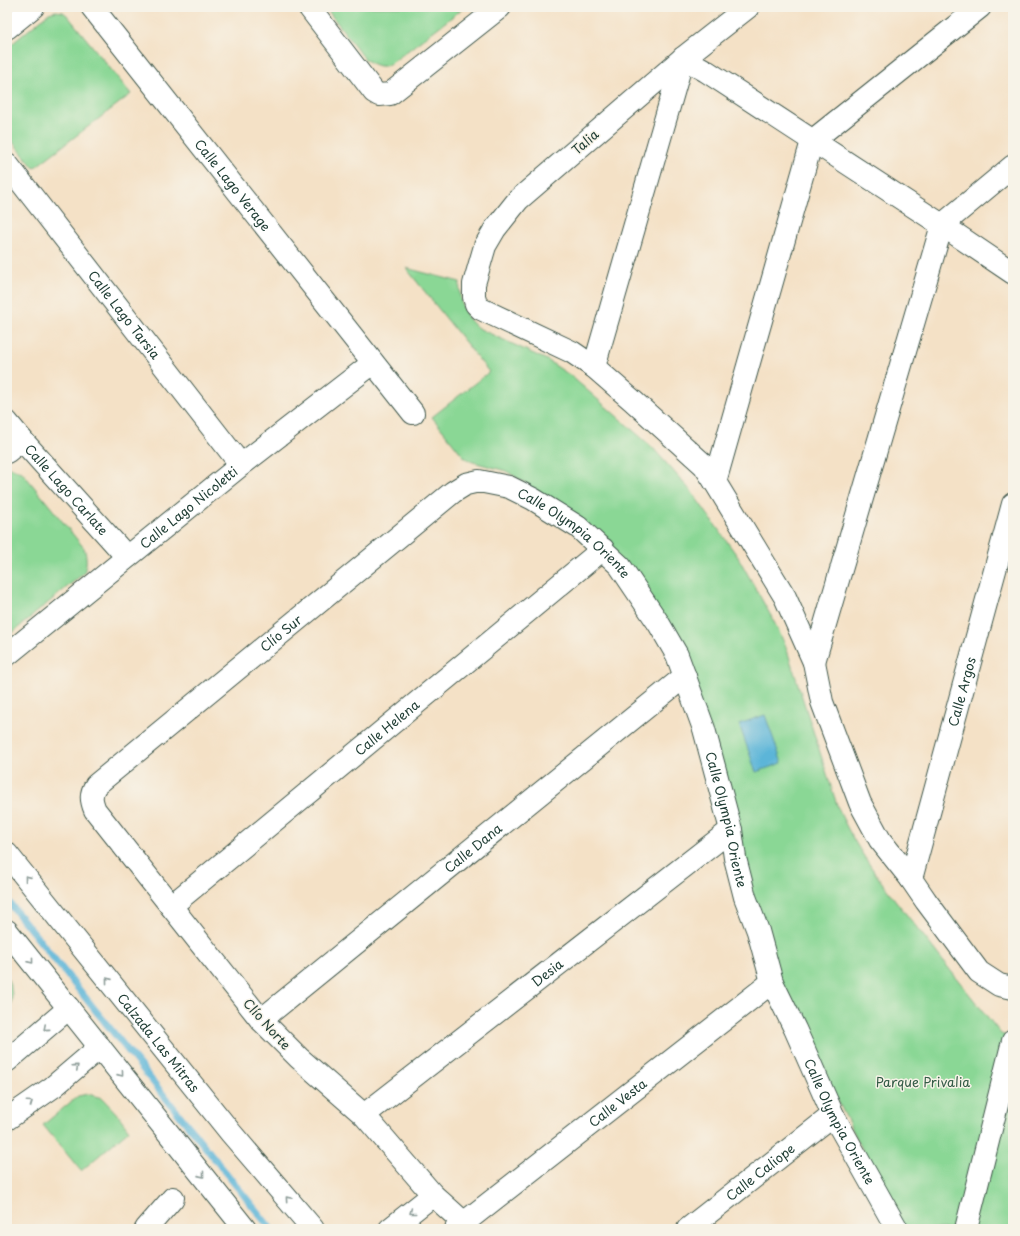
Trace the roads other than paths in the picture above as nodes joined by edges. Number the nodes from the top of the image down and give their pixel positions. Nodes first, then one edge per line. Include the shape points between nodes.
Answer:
1 (92, 7) edge
2 (309, 7) edge
3 (500, 7) edge
4 (748, 7) edge
5 (980, 7) edge
6 (683, 58) junction
7 (812, 141) junction
8 (7, 164) edge
9 (1013, 166) edge
10 (942, 225) junction
11 (1013, 272) edge
12 (373, 363) junction
13 (594, 367) junction
14 (413, 413) dead end
15 (7, 422) edge
16 (14, 446) edge
17 (241, 465) junction
18 (479, 481) joint
19 (715, 482) junction
20 (1013, 504) edge
21 (603, 549) junction
22 (128, 557) junction
23 (7, 655) edge
24 (814, 662) junction
25 (685, 676) junction
26 (91, 797) joint
27 (731, 830) junction
28 (7, 854) edge
29 (911, 879) junction
30 (171, 906) junction
31 (7, 931) edge
32 (772, 982) junction
33 (1013, 988) edge
34 (69, 1008) junction
35 (261, 1020) junction
36 (1013, 1041) edge
37 (100, 1047) junction
38 (7, 1061) edge
39 (364, 1114) junction
40 (833, 1115) junction
41 (7, 1119) edge
42 (433, 1195) junction
43 (173, 1198) dead end
44 (463, 1227) edge
45 (146, 1229) edge
46 (245, 1229) edge
47 (313, 1229) edge
48 (390, 1229) edge
49 (688, 1229) edge
50 (897, 1229) edge
51 (966, 1229) edge

1 - 12 street, Calle Lago Verage
2 - 3 street via 374,92 379,95 390,94
4 - 6 street, Talia
5 - 7 street
6 - 7 street
6 - 13 street
6 - 13 street, Talia via 518,200 485,246 474,284 474,297 480,309 572,352
7 - 10 street
7 - 19 street
8 - 17 street, Calle Lago Tarsia
9 - 10 street
10 - 11 street
10 - 24 street
12 - 14 street, Calle Lago Verage
12 - 17 street, Calle Lago Nicoletti
13 - 19 street via 704,465
15 - 16 street, Calle Lago Carlate
16 - 22 street, Calle Lago Carlate
17 - 22 street, Calle Lago Nicoletti
18 - 21 street, Calle Olympia Oriente via 509,487 533,499 578,527
18 - 26 street, Clío Sur via 466,484 453,492 96,785
19 - 24 street via 785,597
20 - 29 street, Calle Argos
21 - 25 street, Calle Olympia Oriente via 620,566 655,617
21 - 30 street, Calle Helena
22 - 23 street, Calle Lago Nicoletti
24 - 29 street via 822,702 860,803 880,840
25 - 27 street, Calle Olympia Oriente via 704,729
25 - 35 street, Calle Dana
26 - 30 street, Clío Norte via 95,810
27 - 32 street, Calle Olympia Oriente via 735,858
27 - 39 street, Desia
47 -> 28 street, Calzada Las Mitras via 226,1126
29 - 33 street via 979,972 999,985
30 - 35 street, Clío Norte
31 -> 34 street
32 - 40 street, Calle Olympia Oriente
32 - 44 street, Calle Vesta
34 - 37 street
34 -> 38 street
35 - 39 street, Clío Norte via 299,1058
36 - 51 street
41 -> 37 street via 52,1087
37 -> 46 street
39 - 42 street, Clío Norte
40 - 49 street, Calle Caliope
40 - 50 street, Calle Olympia Oriente
42 - 44 street, Clío Norte
42 -> 48 street
43 - 45 street

